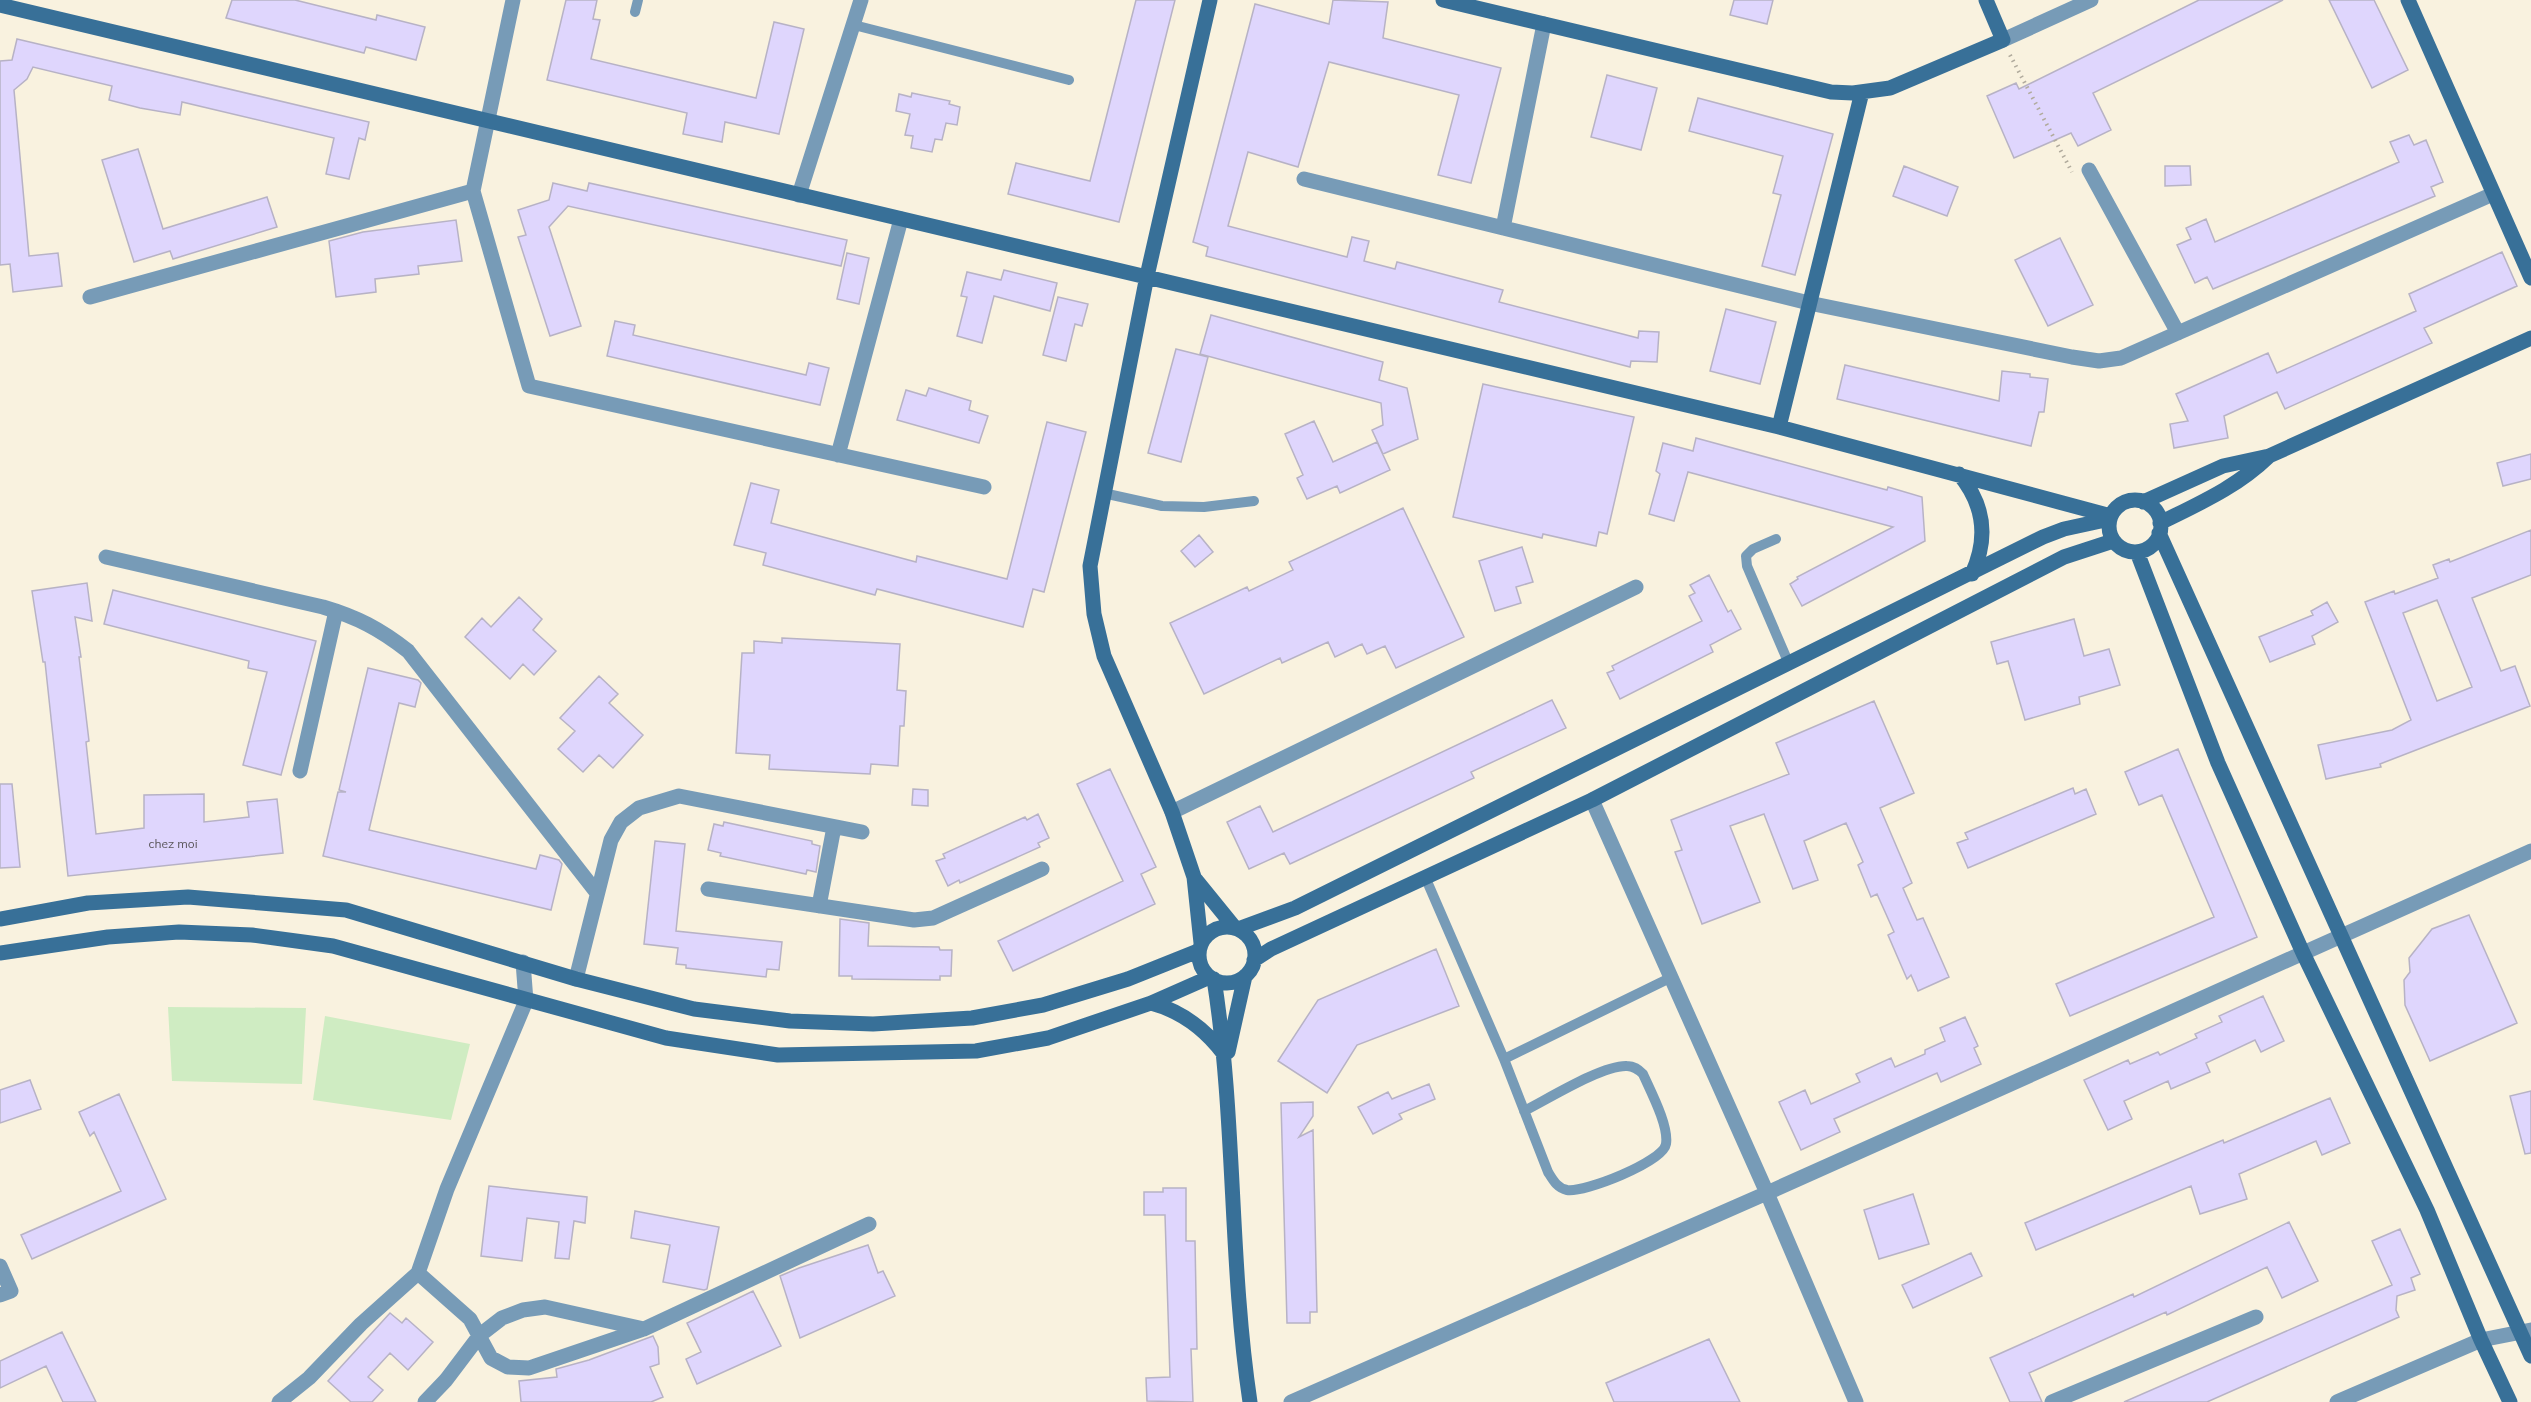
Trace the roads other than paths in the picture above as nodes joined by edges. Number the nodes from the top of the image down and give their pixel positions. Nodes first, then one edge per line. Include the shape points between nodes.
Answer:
1 (513, 0) edge
2 (638, 0) edge
3 (861, 0) edge
4 (1210, 0) edge
5 (1443, 0) edge
6 (1986, 0) edge
7 (2091, 0) edge
8 (2408, 0) edge
9 (0, 4) edge
10 (635, 12) dead end
11 (1544, 24) junction
12 (854, 25) junction
13 (2003, 40) junction
14 (1070, 80) dead end
15 (1862, 92) junction
16 (489, 121) junction
17 (2089, 170) road end
18 (1304, 179) dead end
19 (473, 191) junction
20 (799, 195) junction
21 (2493, 195) junction
22 (901, 219) junction
23 (1503, 228) junction
24 (1147, 276) junction
25 (2531, 278) edge
26 (90, 297) dead end
27 (1809, 303) junction
28 (2178, 333) junction
29 (2531, 338) edge
30 (1779, 427) junction
31 (838, 455) junction
32 (2269, 456) junction
33 (1959, 474) junction
34 (984, 487) dead end
35 (1103, 493) junction
36 (1254, 501) dead end
37 (2143, 502) junction
38 (2110, 518) junction
39 (2160, 528) junction
40 (1776, 539) dead end
41 (2114, 541) junction
42 (2137, 552) junction
43 (106, 557) dead end
44 (1972, 574) junction
45 (1636, 588) dead end
46 (336, 611) junction
47 (1789, 664) junction
48 (300, 771) dead end
49 (1592, 800) junction
50 (1172, 812) junction
51 (834, 827) junction
52 (862, 832) dead end
53 (2530, 855) edge
54 (1042, 869) dead end
55 (1194, 877) junction
56 (1426, 879) junction
57 (708, 889) dead end
58 (597, 893) junction
59 (819, 906) junction
60 (0, 919) edge
61 (1237, 928) junction
62 (2341, 936) junction
63 (1200, 947) junction
64 (0, 953) edge
65 (2303, 953) junction
66 (1254, 960) junction
67 (523, 963) junction
68 (1245, 976) junction
69 (1672, 977) junction
70 (1212, 978) junction
71 (576, 979) junction
72 (526, 1001) junction
73 (1151, 1003) junction
74 (1223, 1053) junction
75 (1504, 1059) junction
76 (1226, 1070) junction
77 (1524, 1111) junction
78 (1767, 1193) junction
79 (869, 1224) dead end
80 (0, 1266) edge
81 (418, 1273) junction
82 (0, 1295) edge
83 (2256, 1317) dead end
84 (644, 1329) junction
85 (2526, 1330) edge
86 (480, 1335) junction
87 (2481, 1340) junction
88 (2531, 1356) edge
89 (279, 1402) edge
90 (425, 1402) edge
91 (1250, 1402) edge
92 (1291, 1402) edge
93 (1856, 1402) edge
94 (2052, 1402) edge
95 (2337, 1402) edge
96 (2510, 1402) edge

1 - 16 street
2 - 10 lane
3 - 12 street
4 - 24 main road
5 - 11 main road
6 - 13 main road
7 - 13 street
8 - 21 main road
9 - 16 main road
11 - 15 main road via 1831,92
11 - 23 street
12 - 14 lane
12 - 20 street
13 - 15 main road via 1890,88
15 - 27 main road
16 - 19 street
16 - 20 main road
17 - 28 street
18 - 23 street
19 - 26 street
19 - 31 street via 529,386
20 - 22 main road
21 - 25 main road
21 - 28 street
22 - 24 main road
22 - 31 street
23 - 27 street
24 - 30 main road
24 - 35 main road
27 - 28 street via 2099,361 2121,358
27 - 30 main road
29 - 32 main road
30 - 33 main road
31 - 34 street
32 - 37 main road via 2223,466
32 - 39 main road via 2242,480
33 - 38 main road
33 - 44 main road via 1976,499 1983,529
35 - 36 lane via 1162,506 1204,507
35 - 50 main road via 1090,566 1094,614 1104,656
37 - 38 main road via 2124,503
37 - 39 main road via 2155,510
38 - 41 main road via 2109,531
38 - 44 main road via 2053,532
39 - 42 main road via 2154,544
39 - 62 main road
40 - 47 lane via 1753,549 1746,556 1747,566
41 - 42 main road
41 - 49 main road via 2064,557
42 - 65 main road via 2218,763
43 - 46 street
44 - 47 main road
45 - 50 street
46 - 48 street
46 - 58 street via 383,631 408,651
47 - 61 main road via 1295,908
49 - 56 main road
49 - 69 street
50 - 55 main road
51 - 52 street
51 - 58 street via 679,796 659,800 639,808 621,822 611,840
51 - 59 street
53 - 62 street
54 - 59 street via 933,918 914,920
55 - 61 main road
55 - 63 main road
56 - 66 main road
56 - 75 lane
57 - 59 street
58 - 71 street
60 - 67 main road via 88,903 188,897 346,910
61 - 63 main road via 1213,930
61 - 66 main road via 1251,941
62 - 65 street
62 - 85 main road
63 - 70 main road via 1202,969
63 - 71 main road via 1128,979 1043,1005 925,1022 790,1021 694,1009
64 - 72 main road via 108,937 179,932 252,934 333,946
65 - 78 street
65 - 87 main road via 2427,1210
66 - 68 main road
67 - 71 main road
67 - 72 street
68 - 70 main road via 1227,983
68 - 76 main road
69 - 75 lane
69 - 78 street
70 - 73 main road
70 - 74 main road
72 - 73 main road via 666,1038 778,1055 976,1051 1048,1038
72 - 81 street via 447,1189
73 - 74 main road via 1192,1021
74 - 76 main road
75 - 77 lane
76 - 91 main road via 1241,1339
77 - 77 lane via 1548,1172 1557,1186 1569,1190 1584,1189 1651,1162 1665,1150 1667,1142 1643,1074 1637,1068 1626,1066 1599,1073
78 - 92 street
78 - 93 street
79 - 84 street
80 - 82 street via 11,1291
81 - 86 street via 470,1318
81 - 89 street
83 - 94 street
84 - 86 street via 545,1307 502,1318
84 - 86 street via 529,1368 508,1367 491,1358
85 - 87 street
85 - 88 main road
86 - 90 street
87 - 95 street
87 - 96 main road

